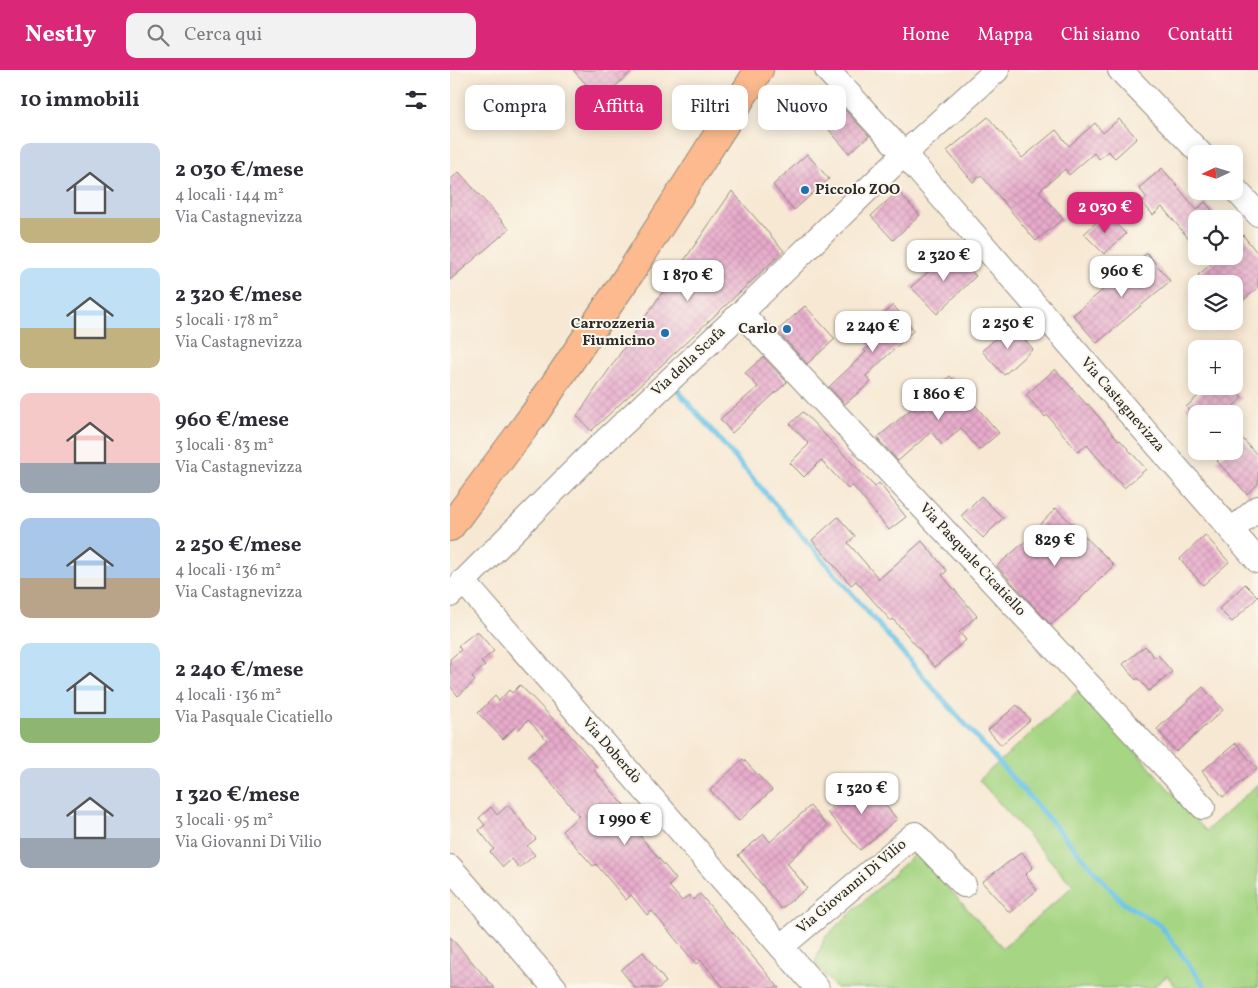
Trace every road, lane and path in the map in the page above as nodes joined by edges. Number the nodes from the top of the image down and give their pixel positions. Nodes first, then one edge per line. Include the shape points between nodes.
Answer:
1 (759, 70) edge
2 (827, 70) edge
3 (997, 70) edge
4 (1120, 70) edge
5 (1192, 145) edge
6 (904, 154) junction
7 (1243, 198) edge
8 (1258, 214) edge
9 (741, 313) junction
10 (1258, 508) edge
11 (450, 527) edge
12 (1232, 530) junction
13 (1258, 561) edge
14 (457, 588) edge
15 (1203, 807) dead end
16 (450, 867) edge
17 (964, 884) dead end
18 (781, 947) junction
19 (555, 988) edge
20 (817, 988) edge

1 - 11 main road via 535,413
2 - 6 street, Via Castagnevizza
3 - 6 street, Via della Scafa
4 - 5 street
6 - 9 street, Via della Scafa
6 - 12 street, Via Castagnevizza
7 - 8 street
9 - 14 street, Via della Scafa via 588,456
9 - 15 street, Via Pasquale Cicatiello
10 - 12 street
12 - 13 street, Via Castagnevizza
14 - 18 street, Via Doberdò
16 - 19 street
17 - 18 street, Via Giovanni Di Vilio via 915,834
18 - 20 street, Via Doberdò

